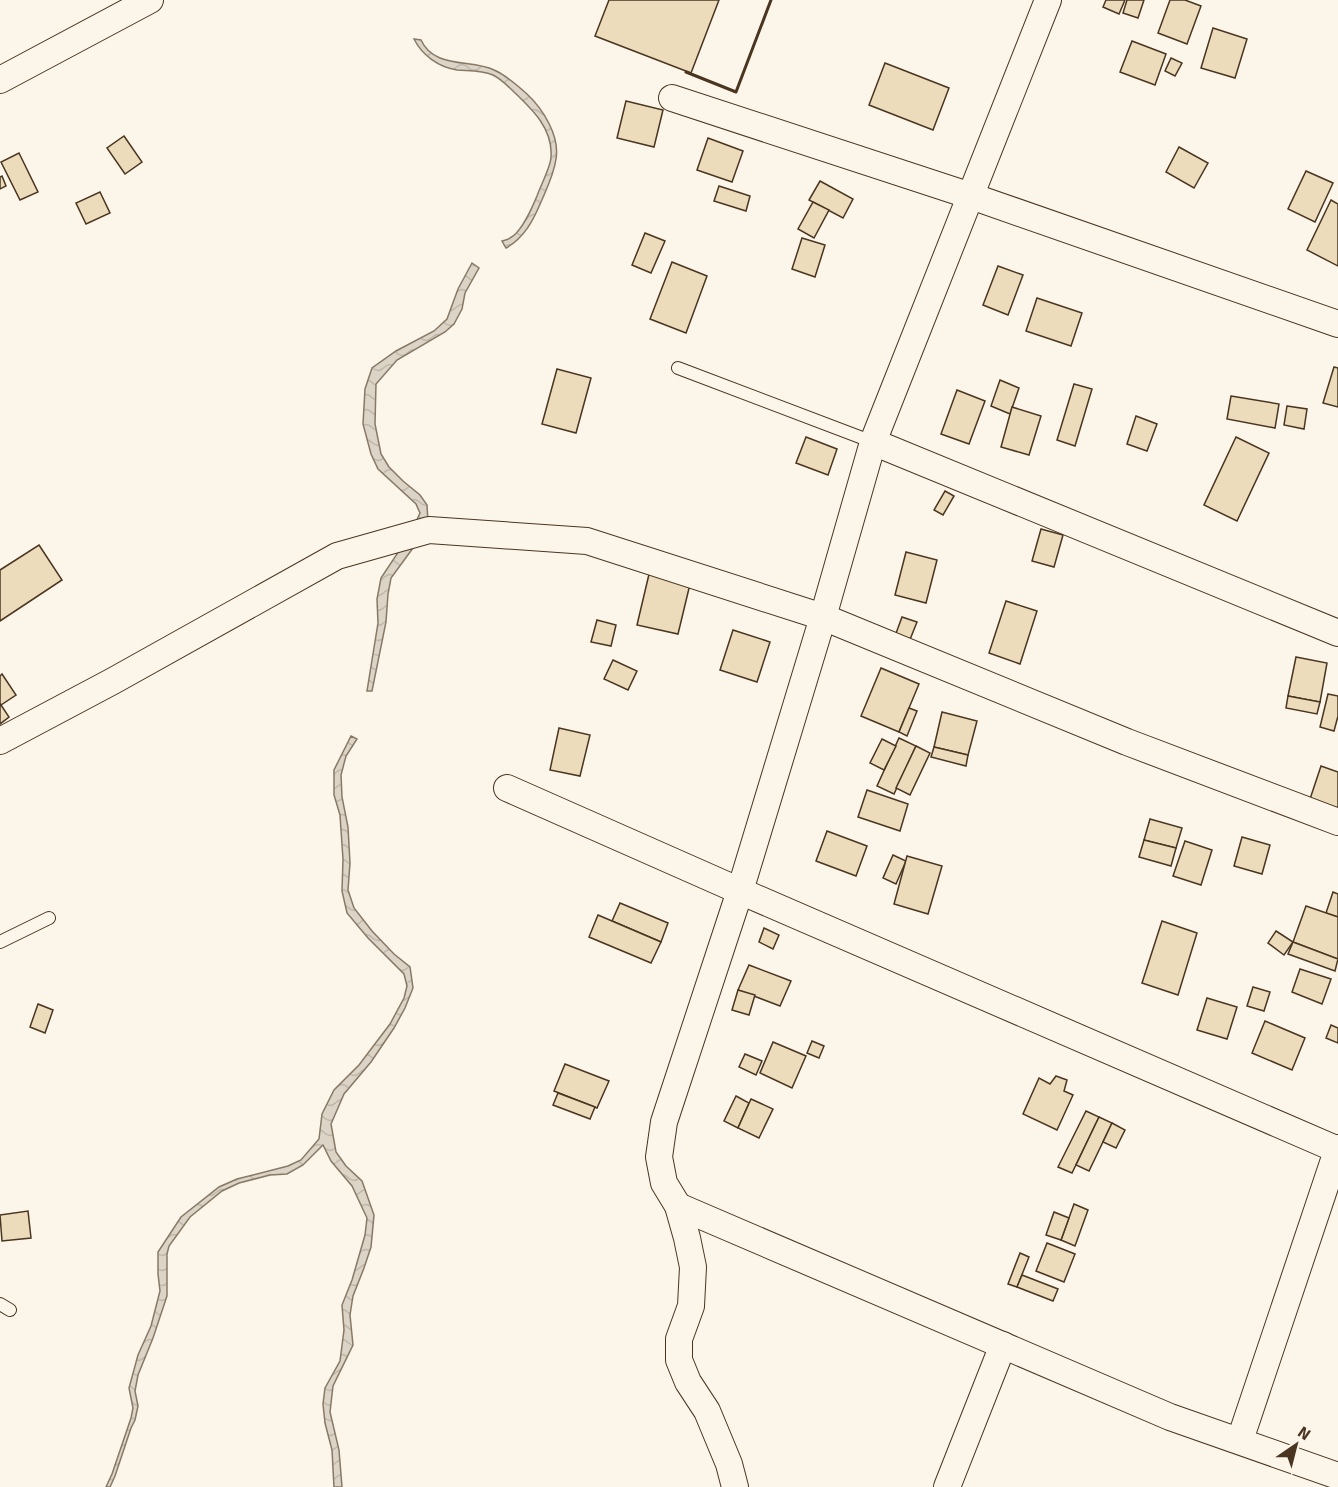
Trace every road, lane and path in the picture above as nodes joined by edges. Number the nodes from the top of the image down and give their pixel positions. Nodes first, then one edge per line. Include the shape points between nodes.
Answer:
1 (150, 0) edge
2 (1048, 0) edge
3 (0, 80) edge
4 (672, 98) dead end
5 (971, 196) junction
6 (1338, 324) edge
7 (678, 368) dead end
8 (873, 442) junction
9 (823, 617) junction
10 (1338, 633) edge
11 (0, 741) edge
12 (507, 788) dead end
13 (1338, 822) edge
14 (740, 891) junction
15 (49, 918) dead end
16 (0, 942) edge
17 (1338, 1149) edge
18 (678, 1206) junction
19 (1003, 1345) junction
20 (1239, 1440) junction
21 (1338, 1476) edge
22 (735, 1487) edge
23 (947, 1487) edge

1 - 3 street
2 - 5 street
4 - 5 street
5 - 6 street
5 - 8 street
7 - 8 lane
8 - 9 street
8 - 10 street
9 - 11 street via 587,541 429,530 337,556
9 - 13 street via 1127,742
9 - 14 street
12 - 14 street
14 - 17 street
14 - 18 street via 664,1122 659,1157 664,1183
15 - 16 lane
17 - 20 street
18 - 19 street
18 - 22 street via 693,1267 691,1306 680,1339 679,1360 707,1412
19 - 20 street via 1170,1417
19 - 23 street
20 - 21 street

